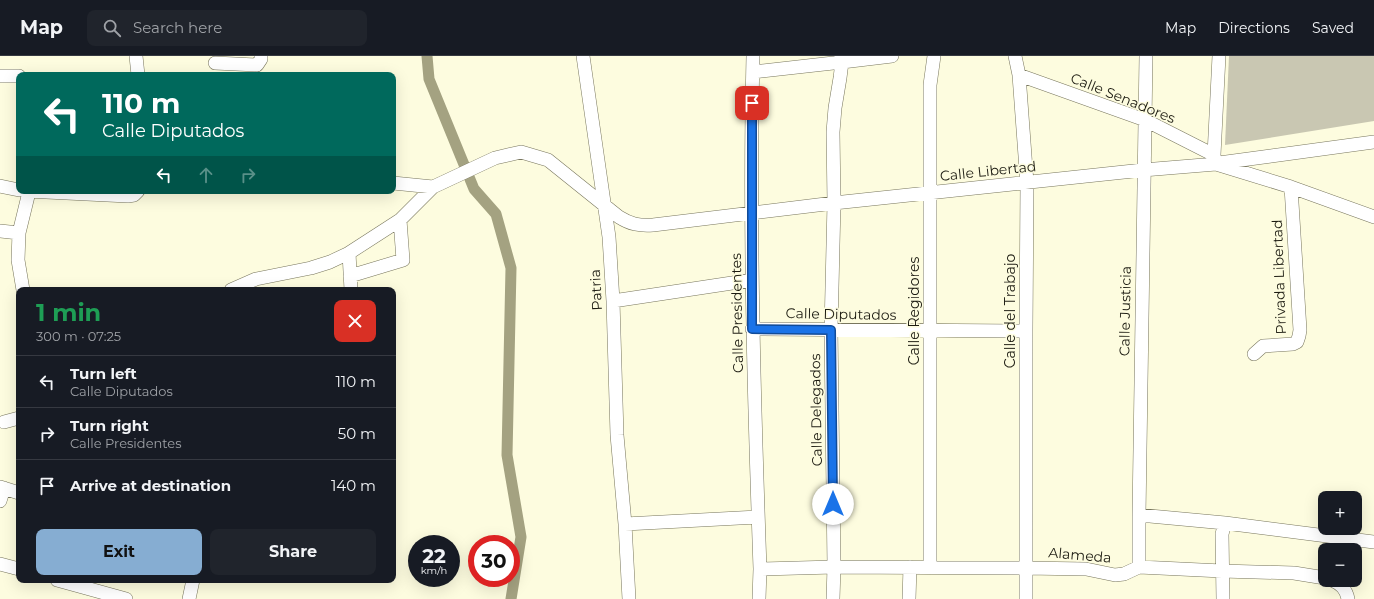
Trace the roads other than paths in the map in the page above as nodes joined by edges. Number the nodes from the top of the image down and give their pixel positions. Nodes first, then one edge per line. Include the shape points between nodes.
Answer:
1 (136, 56) edge
2 (262, 56) edge
3 (583, 56) edge
4 (753, 56) edge
5 (892, 56) edge
6 (934, 56) edge
7 (1015, 56) edge
8 (1146, 56) edge
9 (1219, 56) edge
10 (841, 59) edge
11 (215, 63) dead end
12 (138, 72) edge
13 (753, 72) junction
14 (1018, 75) junction
15 (0, 76) edge
16 (16, 76) edge
17 (1145, 120) junction
18 (1374, 142) edge
19 (1215, 160) junction
20 (1143, 170) junction
21 (396, 183) edge
22 (1027, 183) junction
23 (0, 186) edge
24 (433, 187) junction
25 (1291, 187) junction
26 (16, 189) edge
27 (930, 193) junction
28 (25, 194) edge
29 (87, 194) edge
30 (132, 194) edge
31 (834, 203) junction
32 (605, 205) junction
33 (752, 214) junction
34 (1374, 217) edge
35 (400, 220) junction
36 (0, 231) edge
37 (19, 233) junction
38 (349, 253) junction
39 (350, 276) junction
40 (752, 280) junction
41 (22, 287) edge
42 (238, 287) edge
43 (351, 287) edge
44 (613, 301) junction
45 (752, 329) junction
46 (831, 330) junction
47 (930, 331) junction
48 (1026, 331) junction
49 (1254, 354) dead end
50 (16, 419) edge
51 (4, 422) dead end
52 (1, 492) edge
53 (16, 493) edge
54 (1138, 515) junction
55 (758, 517) junction
56 (1225, 523) junction
57 (626, 524) junction
58 (1374, 542) edge
59 (0, 564) edge
60 (834, 567) junction
61 (910, 567) junction
62 (930, 567) junction
63 (1139, 567) junction
64 (16, 568) edge
65 (1026, 568) junction
66 (760, 569) junction
67 (1222, 571) junction
68 (1318, 577) edge
69 (68, 583) edge
70 (192, 583) edge
71 (1344, 587) edge
72 (126, 599) edge
73 (189, 599) edge
74 (629, 599) edge
75 (758, 599) edge
76 (833, 599) edge
77 (910, 599) edge
78 (1026, 599) edge
79 (1223, 599) edge
80 (1348, 599) edge

1 - 12 street
2 - 11 street via 257,65
3 - 32 street, Patria
4 - 13 street, Calle Presidentes
5 - 10 street
6 - 27 street, Calle Regidores via 930,85
7 - 14 street, Calle del Trabajo
8 - 17 street, Calle Justicia
9 - 19 street
10 - 13 street
10 - 31 street, Calle Delegados via 833,132
13 - 33 street, Calle Presidentes
14 - 17 street, Calle Senadores
14 - 22 street, Calle del Trabajo
15 - 16 street
17 - 19 street, Calle Senadores
17 - 20 street, Calle Justicia
18 - 19 street
19 - 20 street, Calle Libertad
19 - 25 street, Calle Libertad
20 - 22 street, Calle Libertad
20 - 54 street, Calle Justicia
21 - 24 street
22 - 27 street, Calle Libertad
22 - 48 street, Calle del Trabajo
23 - 26 street
24 - 32 street, Calle Libertad via 508,154 521,152 548,160
24 - 35 street
25 - 34 street, Calle Libertad
25 - 49 street, Privada Libertad via 1299,336 1293,344 1264,346
27 - 31 street, Calle Libertad
27 - 47 street, Calle Regidores
28 - 37 street
29 - 30 street
31 - 33 street, Calle Libertad
31 - 46 street, Calle Delegados
32 - 33 street, Calle Libertad via 627,222 639,226
32 - 44 street, Patria
33 - 40 street, Calle Presidentes
35 - 38 street
35 - 39 street via 403,260
36 - 37 street
37 - 41 street via 18,260
38 - 39 street
38 - 42 street via 311,268 256,279
39 - 43 street
40 - 44 street
40 - 45 street, Calle Presidentes
44 - 57 street, Patria via 617,435
45 - 46 street, Calle Diputados
45 - 55 street, Calle Presidentes
46 - 47 street, Calle Diputados
46 - 60 street, Calle Delegados
47 - 48 street, Calle Diputados
47 - 62 street, Calle Regidores
48 - 65 street, Calle del Trabajo
50 - 51 street
52 - 53 street
54 - 56 street
54 - 63 street, Calle Justicia
55 - 57 street
55 - 66 street, Calle Presidentes
56 - 58 street
56 - 67 street via 1222,534
57 - 74 street, Patria
59 - 64 street
60 - 61 street, Alameda
60 - 66 street, Alameda
60 - 76 street, Calle Delegados
61 - 62 street, Alameda
61 - 77 street
62 - 65 street, Alameda
63 - 65 street, Alameda via 1115,575 1086,570
63 - 67 street, Alameda
65 - 78 street, Calle del Trabajo
66 - 75 street, Calle Presidentes
67 - 68 street, Alameda via 1294,573
67 - 79 street
69 - 72 street
70 - 73 street
71 - 80 street

